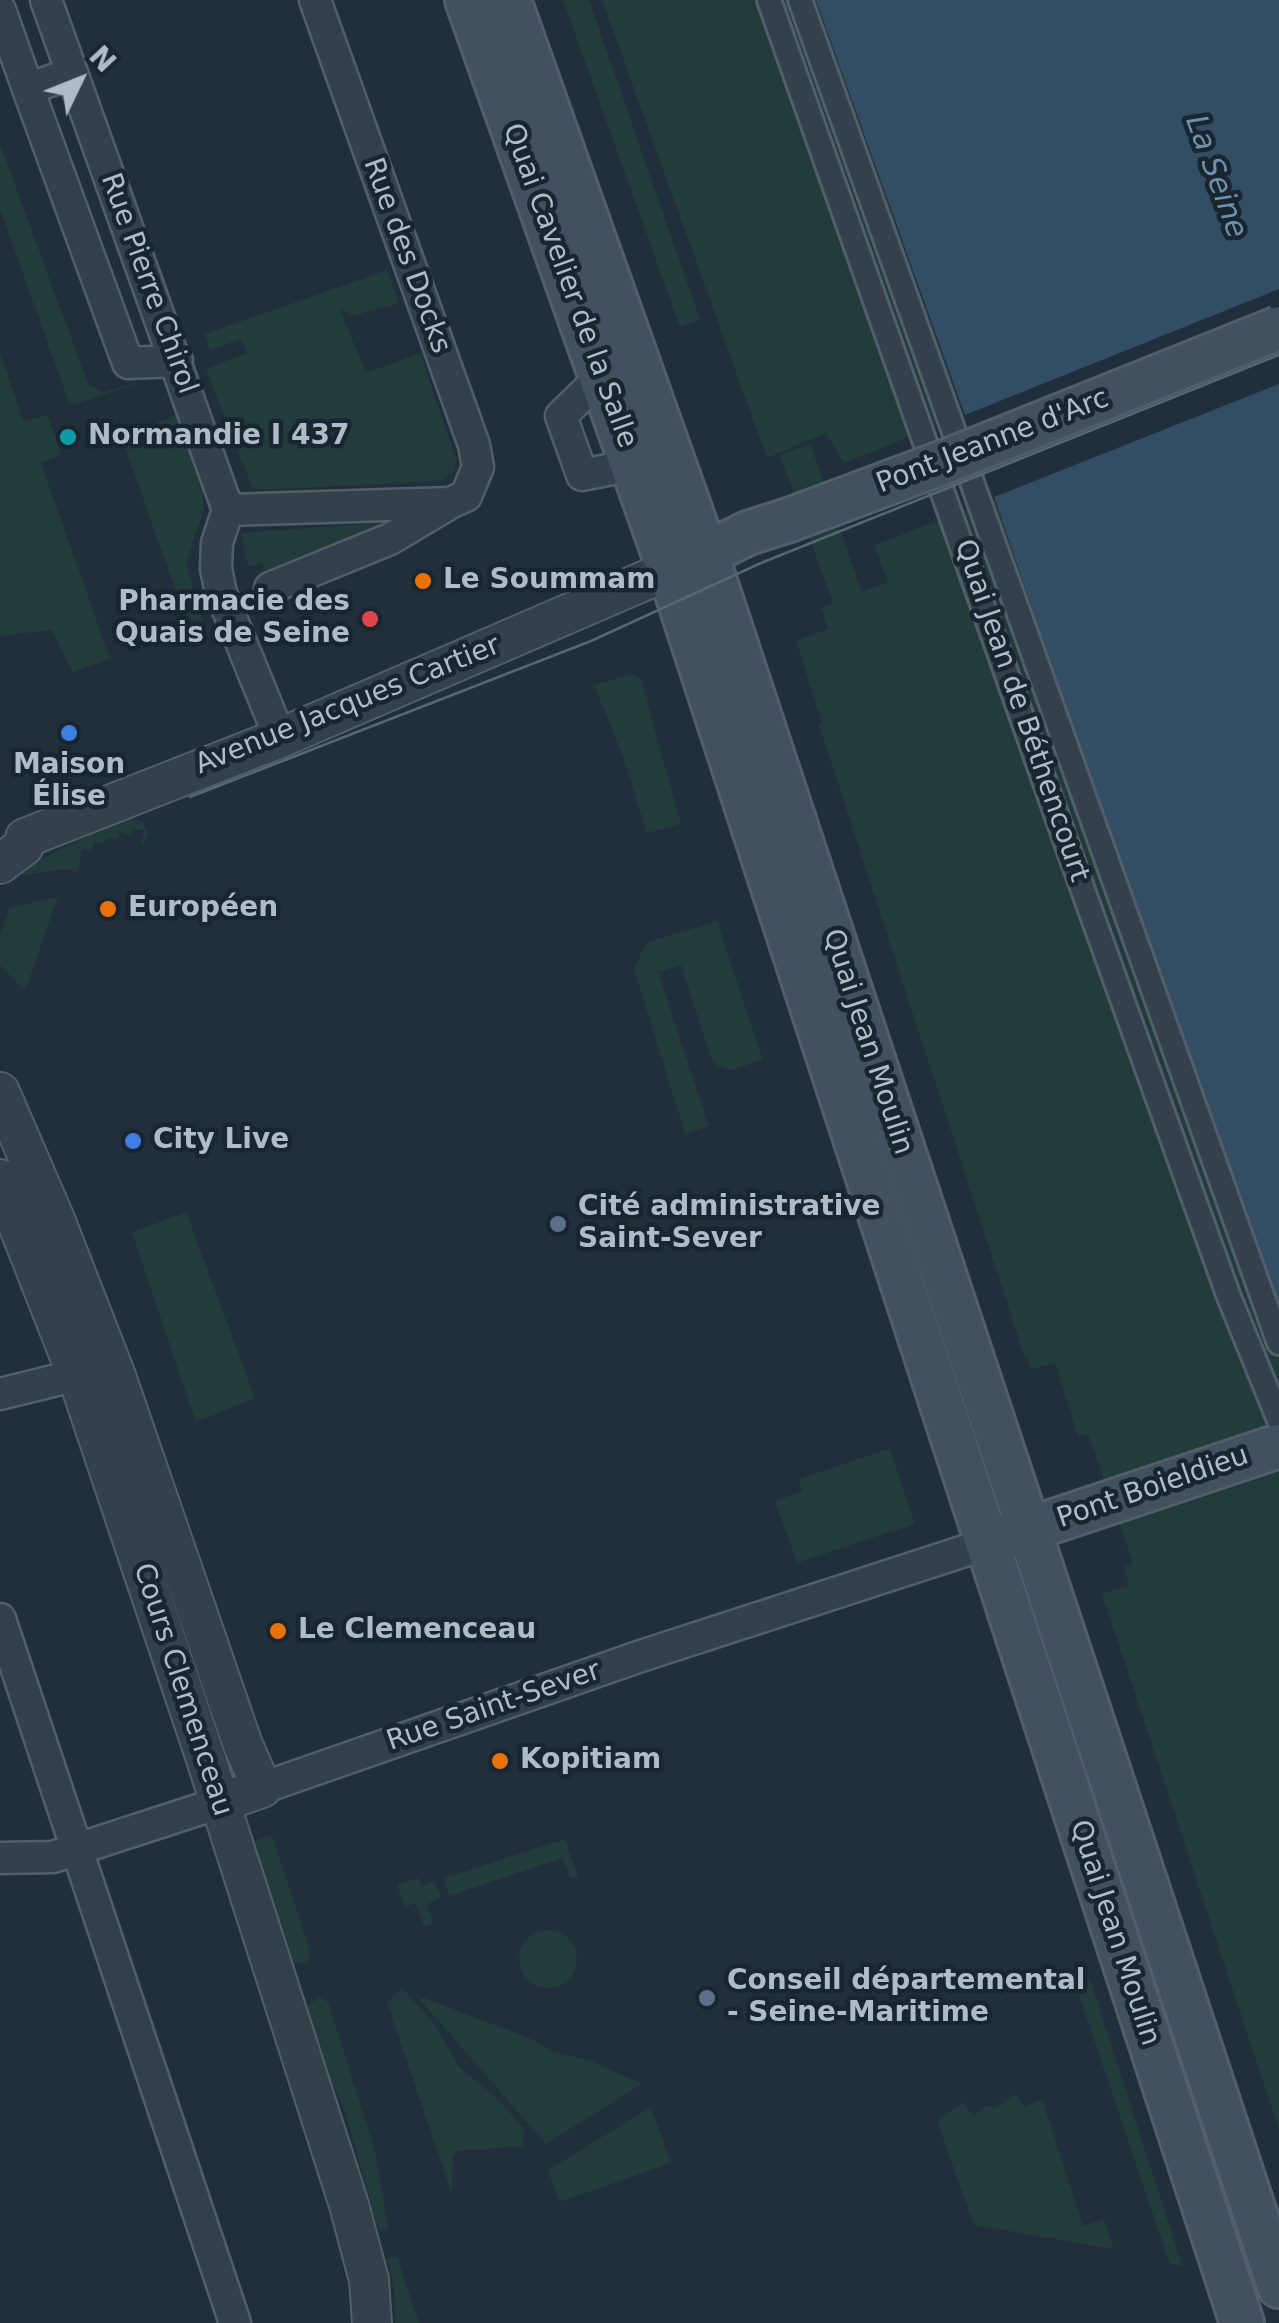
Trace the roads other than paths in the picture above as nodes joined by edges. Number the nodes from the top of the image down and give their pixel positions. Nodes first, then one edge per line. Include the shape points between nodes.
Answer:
1 (46, 0) edge
2 (314, 0) edge
3 (467, 0) edge
4 (509, 0) edge
5 (769, 0) edge
6 (800, 0) edge
7 (0, 10) edge
8 (72, 74) junction
9 (28, 89) junction
10 (1279, 328) edge
11 (177, 361) junction
12 (450, 503) junction
13 (228, 510) junction
14 (688, 563) junction
15 (270, 588) dead end
16 (280, 738) junction
17 (8, 845) edge
18 (0, 1092) edge
19 (0, 1179) edge
20 (1279, 1343) edge
21 (77, 1375) junction
22 (0, 1394) edge
23 (1279, 1420) edge
24 (1279, 1446) edge
25 (1028, 1530) junction
26 (986, 1544) junction
27 (0, 1619) edge
28 (1094, 1730) junction
29 (1052, 1745) junction
30 (262, 1788) junction
31 (219, 1802) junction
32 (75, 1850) junction
33 (0, 1858) edge
34 (1279, 2286) edge
35 (235, 2323) edge
36 (372, 2323) edge
37 (1242, 2323) edge

1 - 8 street, Rue Pierre Chirol
2 - 12 street, Rue des Docks via 474,445 478,467 466,496
3 - 14 main road, Quai Cavelier de la Salle via 632,466
4 - 14 main road, Quai Cavelier de la Salle
5 - 23 street, Quai Jean de Béthencourt via 1229,1297
6 - 20 street, Quai Jean de Béthencourt
7 - 9 street
8 - 9 street
8 - 11 street, Rue Pierre Chirol
9 - 11 street via 128,363
10 - 14 main road, Pont Jeanne d'Arc, bridge via 748,533
11 - 13 street, Rue Pierre Chirol
12 - 13 street
12 - 15 street, Rue des Docks via 390,539
13 - 16 street via 217,543 221,594
14 - 16 street, Avenue Jacques Cartier
14 - 25 main road, Quai Jean Moulin
14 - 26 main road, Quai Jean Moulin
16 - 17 street, Avenue Jacques Cartier
18 - 30 street, Cours Clemenceau via 110,1360
19 - 21 street, Cours Clemenceau
21 - 22 street
21 - 31 street, Cours Clemenceau
24 - 25 main road, Pont Boieldieu
25 - 26 main road
25 - 28 main road, Quai Jean Moulin
26 - 29 main road, Quai Jean Moulin
26 - 30 street, Rue Saint-Sever
27 - 32 street
28 - 29 main road
28 - 34 main road, Quai Jean Moulin
29 - 37 main road, Quai Jean Moulin
30 - 31 street, Rue Saint-Sever
31 - 32 street, Rue Saint-Sever
31 - 36 street, Cours Clemenceau via 349,2205 369,2280
32 - 33 street, Rue Saint-Sever
32 - 35 street

